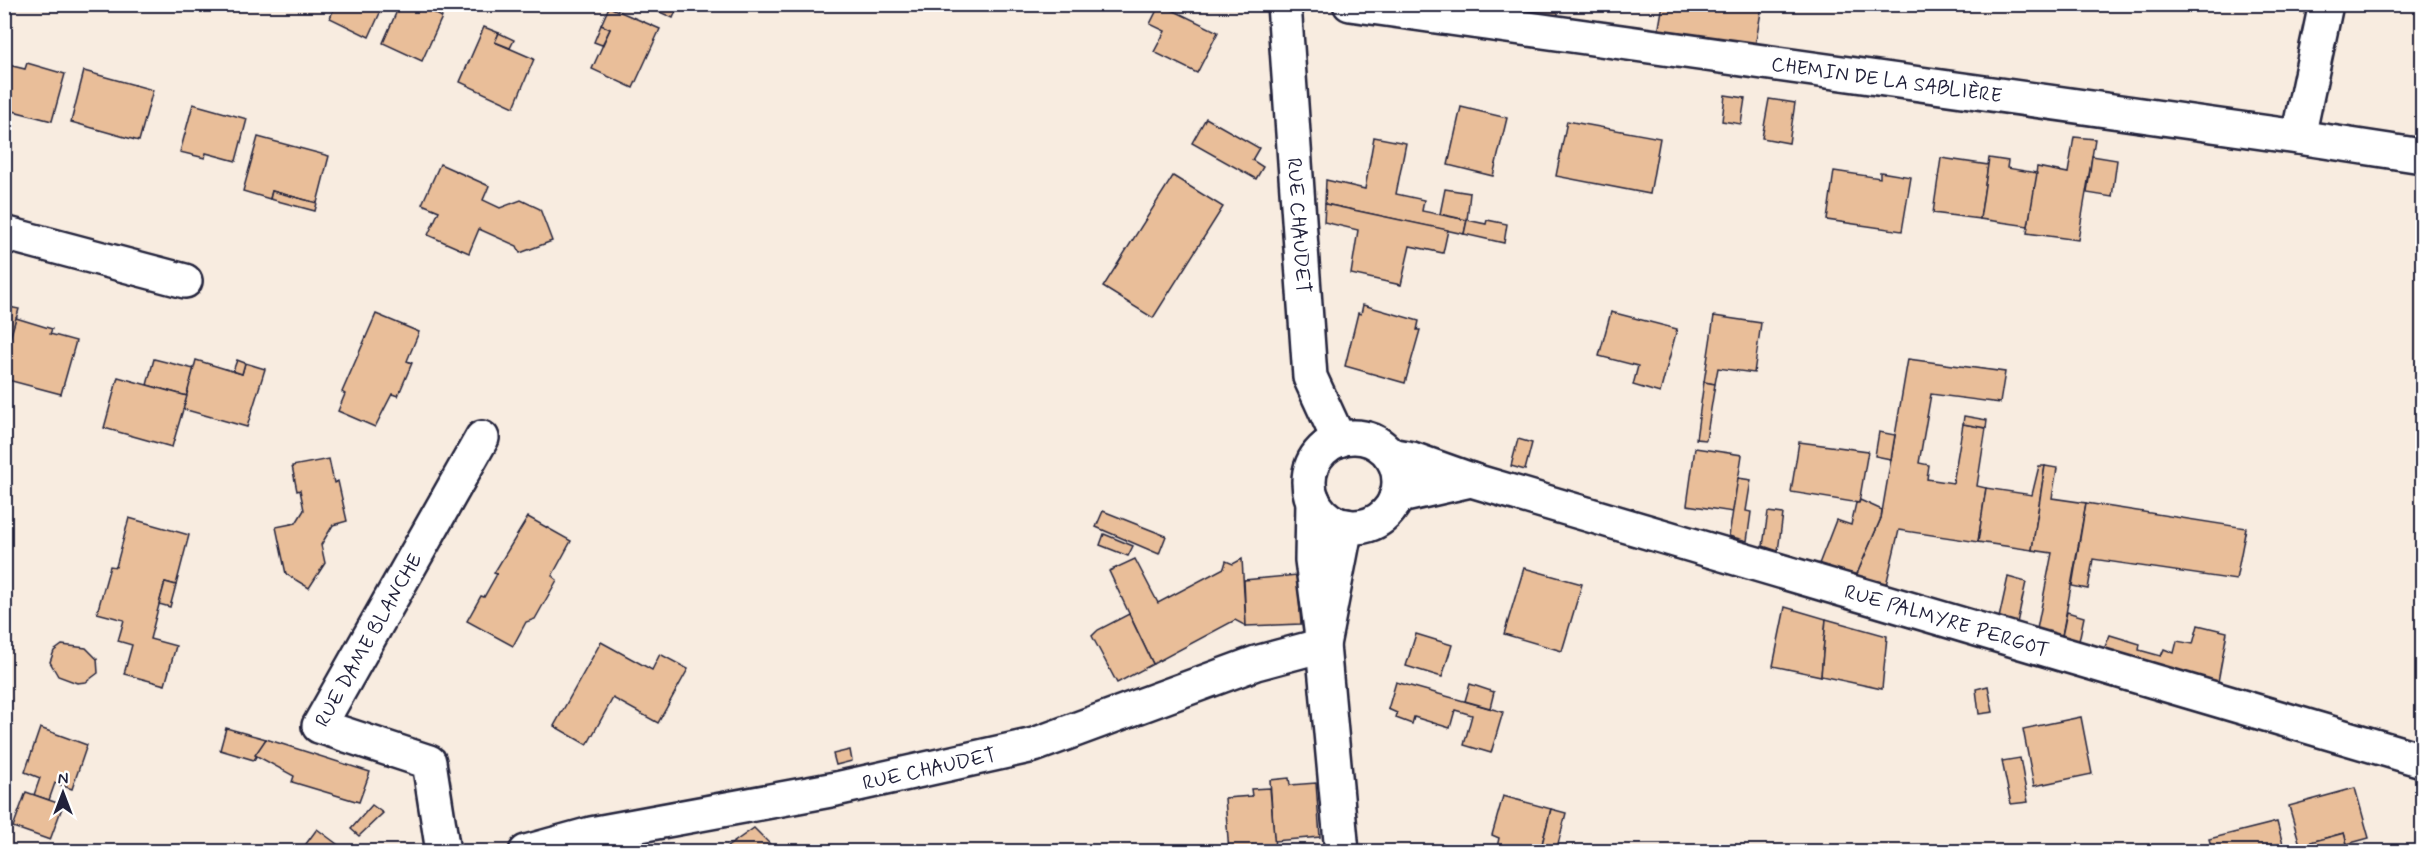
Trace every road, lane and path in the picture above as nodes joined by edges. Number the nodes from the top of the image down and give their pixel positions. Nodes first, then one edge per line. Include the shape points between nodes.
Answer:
1 (1284, 4) edge
2 (1350, 4) edge
3 (2326, 4) edge
4 (2298, 136) junction
5 (2422, 156) edge
6 (4, 233) edge
7 (185, 281) dead end
8 (482, 438) dead end
9 (1339, 440) junction
10 (1390, 455) junction
11 (1471, 480) junction
12 (1396, 496) junction
13 (1313, 500) junction
14 (1346, 526) junction
15 (1323, 645) junction
16 (2422, 760) edge
17 (443, 852) edge
18 (526, 852) edge
19 (1342, 852) edge

1 - 9 street, RUE CHAUDET via 1310,377
2 - 4 street, CHEMIN DE LA SABLIÈRE
3 - 4 street
4 - 5 street, CHEMIN DE LA SABLIÈRE
6 - 7 street
8 - 17 street, RUE DAME BLANCHE via 319,726 429,762
9 - 10 street via 1367,440
9 - 13 street via 1326,447 1313,464 1309,486
10 - 11 street, RUE PALMYRE PERGOT
10 - 12 street via 1398,475
11 - 12 street, RUE PALMYRE PERGOT
11 - 16 street, RUE PALMYRE PERGOT
12 - 14 street via 1391,507 1371,524
13 - 14 street via 1320,512
13 - 15 street via 1312,560
14 - 15 street
15 - 18 street, RUE CHAUDET via 1256,663 1034,746 836,789 591,834
15 - 19 street

